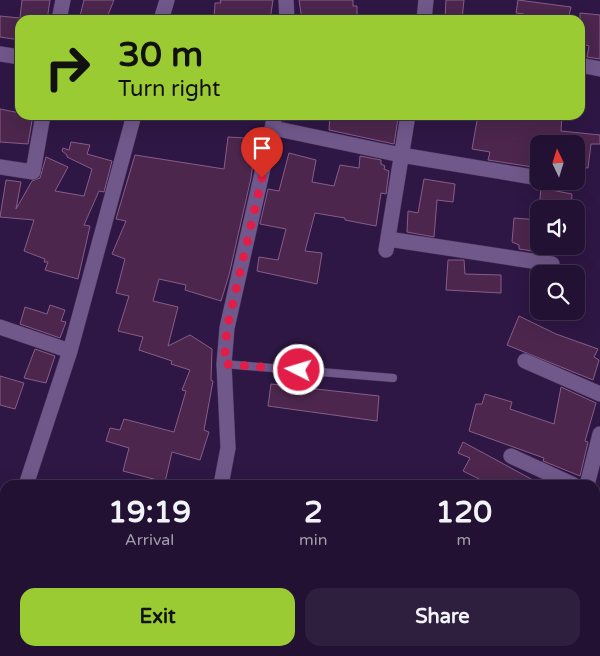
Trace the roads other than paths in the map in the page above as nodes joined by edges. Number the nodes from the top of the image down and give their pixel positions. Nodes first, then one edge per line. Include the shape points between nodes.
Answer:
1 (63, 0) edge
2 (167, 0) edge
3 (286, 0) edge
4 (426, 0) edge
5 (60, 15) edge
6 (162, 15) edge
7 (287, 15) edge
8 (424, 15) edge
9 (0, 54) edge
10 (15, 56) edge
11 (585, 66) edge
12 (600, 69) edge
13 (42, 120) edge
14 (133, 120) edge
15 (407, 120) edge
16 (274, 122) edge
17 (401, 155) junction
18 (0, 166) edge
19 (530, 176) edge
20 (552, 264) dead end
21 (0, 327) edge
22 (70, 351) junction
23 (525, 361) dead end
24 (224, 364) junction
25 (393, 378) dead end
26 (600, 394) edge
27 (600, 434) edge
28 (511, 456) dead end
29 (28, 480) edge
30 (222, 480) edge
31 (563, 480) edge
32 (587, 480) edge

1 - 5 street
2 - 6 street
3 - 7 street
4 - 8 street
9 - 10 street
11 - 12 street
13 - 18 street via 33,172
14 - 22 street
15 - 17 street
16 - 17 street
16 - 24 street via 227,328
17 - 19 street
17 - 20 street via 387,245
21 - 22 street
22 - 29 street
23 - 26 street
24 - 25 lane
24 - 30 street via 228,448
27 - 32 street
28 - 31 street

